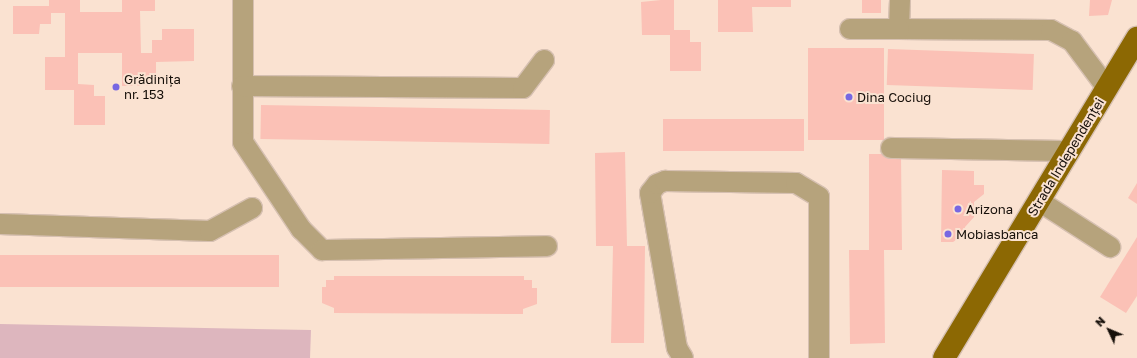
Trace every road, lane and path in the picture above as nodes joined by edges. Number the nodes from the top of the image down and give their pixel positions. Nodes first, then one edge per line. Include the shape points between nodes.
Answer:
1 (243, 0) edge
2 (900, 0) edge
3 (850, 29) dead end
4 (899, 29) junction
5 (1137, 38) edge
6 (544, 60) dead end
7 (242, 86) junction
8 (1107, 88) junction
9 (891, 148) dead end
10 (1068, 151) junction
11 (1039, 201) junction
12 (252, 208) dead end
13 (0, 224) edge
14 (547, 246) dead end
15 (1110, 247) dead end
16 (678, 357) edge
17 (819, 358) edge
18 (944, 358) edge

1 - 7 lane
2 - 4 lane
3 - 4 lane
4 - 8 lane via 1051,30 1072,41
5 - 8 main road, Strada Independenței
6 - 7 lane via 523,88
7 - 14 lane via 243,142 301,229 322,250
8 - 10 main road, Strada Independenței
9 - 10 lane
10 - 11 main road, Strada Independenței
11 - 15 lane
11 - 18 main road, Strada Independenței
12 - 13 lane via 210,231
16 - 17 lane via 651,205 652,188 665,181 796,183 812,191 821,203

